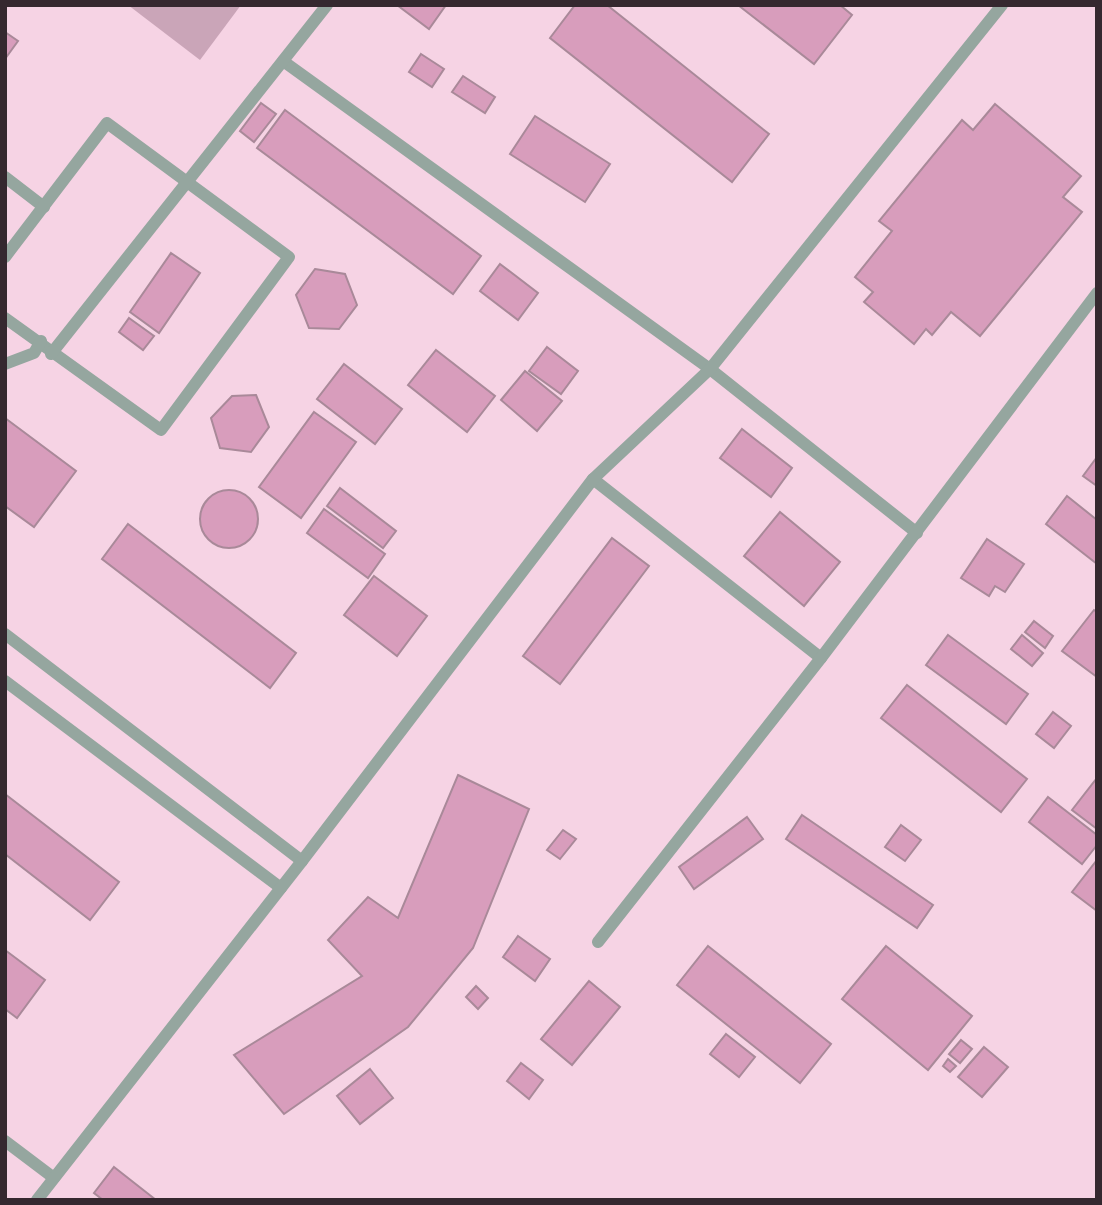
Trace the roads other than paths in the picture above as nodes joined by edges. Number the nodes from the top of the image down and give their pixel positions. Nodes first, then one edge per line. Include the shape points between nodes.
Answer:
1 (327, 5) edge
2 (1002, 5) edge
3 (283, 61) junction
4 (5, 177) edge
5 (187, 181) junction
6 (44, 207) junction
7 (5, 257) edge
8 (1097, 293) edge
9 (5, 318) edge
10 (41, 341) junction
11 (51, 354) junction
12 (5, 364) edge
13 (710, 369) junction
14 (593, 479) junction
15 (917, 533) junction
16 (5, 634) edge
17 (821, 658) junction
18 (5, 681) edge
19 (302, 861) junction
20 (281, 888) junction
21 (598, 942) dead end
22 (5, 1141) edge
23 (54, 1178) junction
24 (37, 1200) edge

1 - 3 lane
2 - 13 lane
3 - 5 lane
3 - 13 lane
4 - 6 lane
5 - 6 lane via 107,123
5 - 11 lane
5 - 11 lane via 289,257 161,430
6 - 7 lane
8 - 15 lane
9 - 10 lane
10 - 11 lane
10 - 12 lane via 34,353
13 - 14 lane
13 - 15 lane
14 - 17 lane
14 - 19 lane
15 - 17 lane
16 - 19 lane
17 - 21 lane
18 - 20 lane
19 - 20 lane
20 - 23 lane
22 - 23 lane
23 - 24 lane

